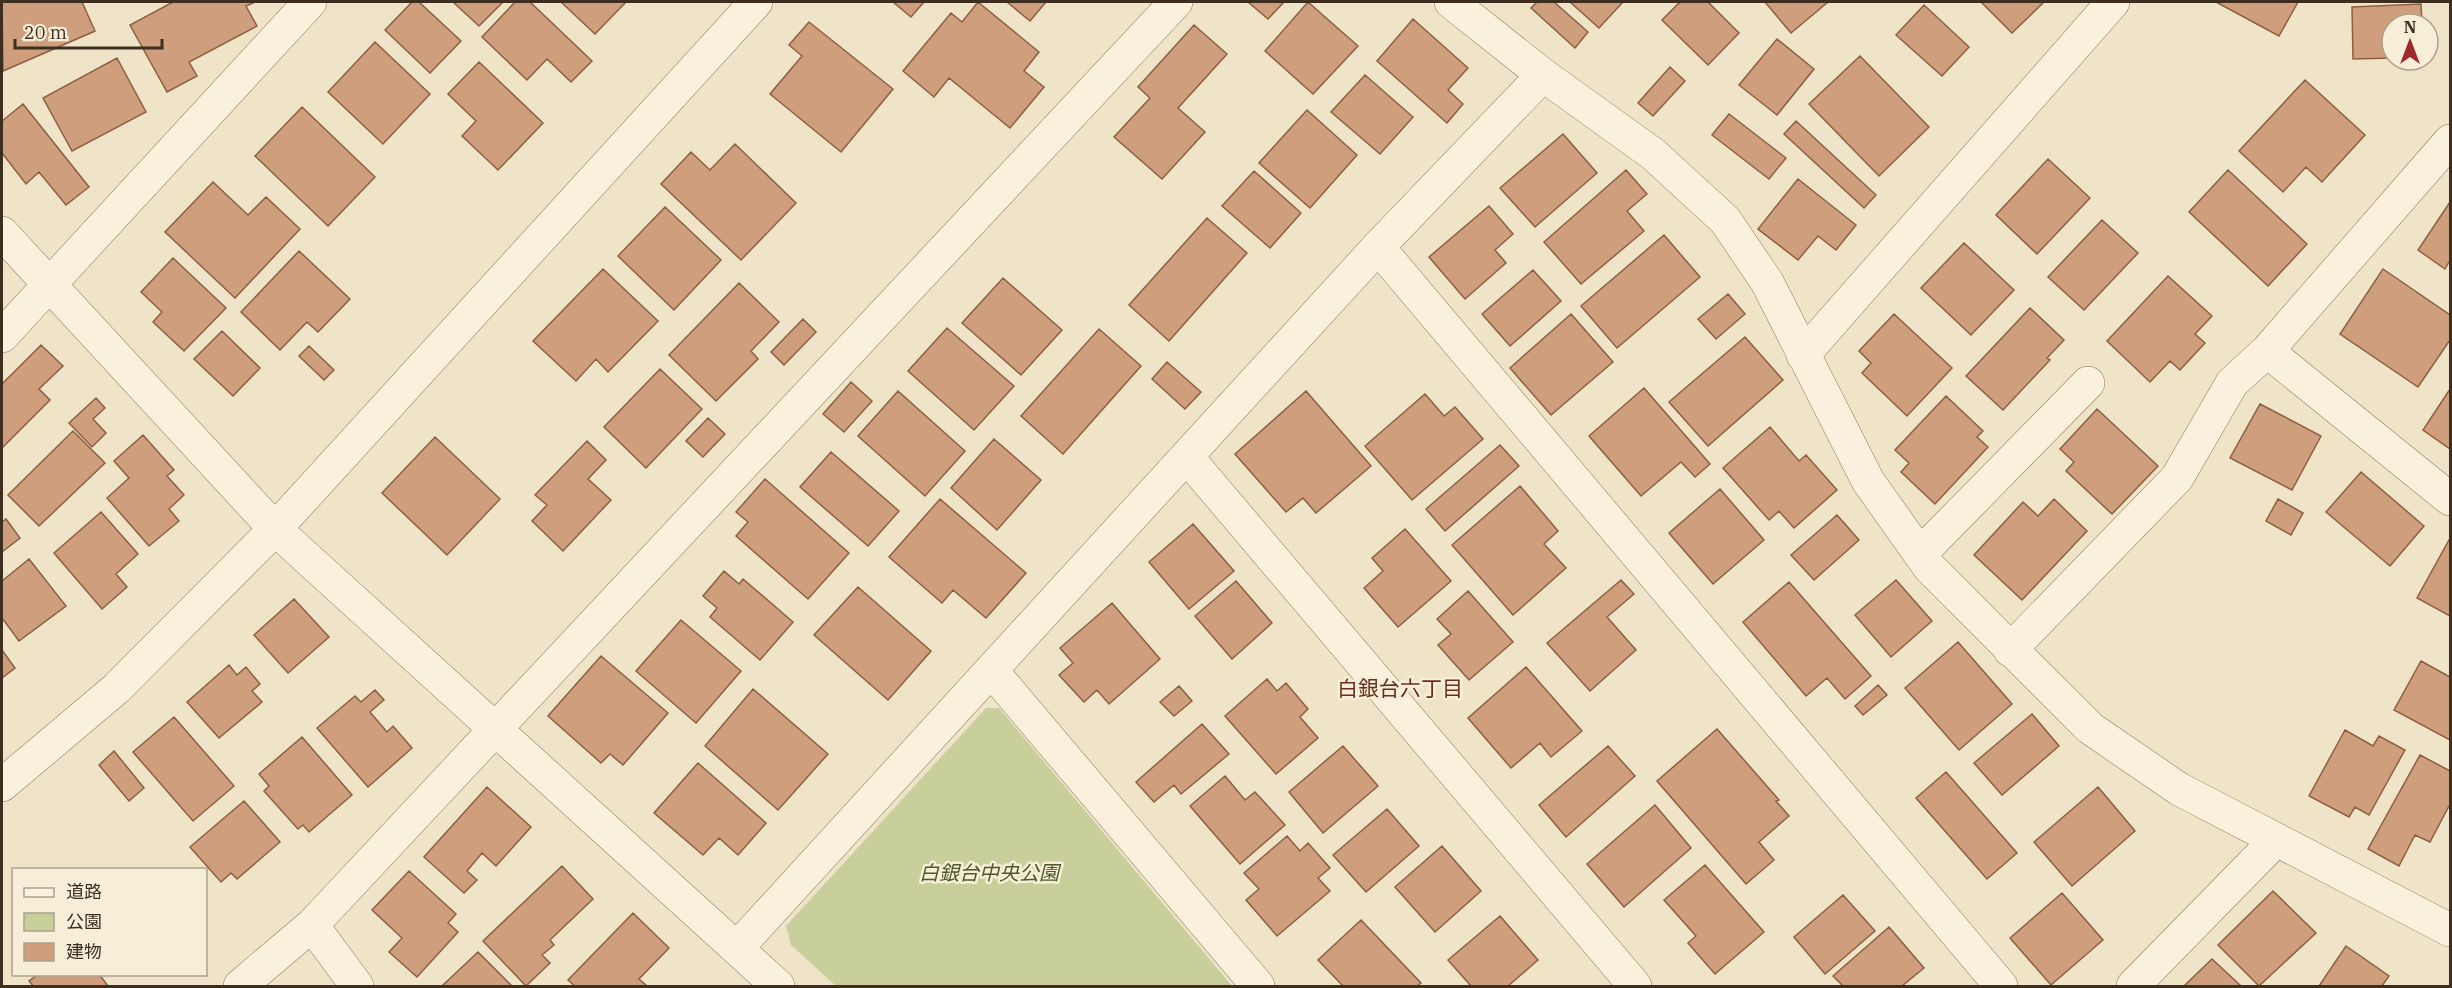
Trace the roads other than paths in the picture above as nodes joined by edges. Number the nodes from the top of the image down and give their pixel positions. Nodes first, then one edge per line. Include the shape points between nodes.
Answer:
1 (310, 2) edge
2 (756, 2) edge
3 (1176, 2) edge
4 (1451, 2) edge
5 (2113, 2) edge
6 (1543, 75) junction
7 (2451, 141) edge
8 (2, 233) edge
9 (1378, 247) junction
10 (48, 286) junction
11 (2, 336) edge
12 (2267, 351) junction
13 (1803, 355) junction
14 (2088, 383) dead end
15 (1187, 457) junction
16 (2451, 499) edge
17 (275, 529) junction
18 (1920, 554) junction
19 (2010, 650) junction
20 (991, 670) junction
21 (494, 730) junction
22 (2, 785) edge
23 (2275, 841) junction
24 (312, 925) junction
25 (2451, 930) edge
26 (737, 948) junction
27 (240, 987) edge
28 (357, 987) edge
29 (778, 987) edge
30 (1258, 987) edge
31 (1635, 987) edge
32 (2001, 987) edge
33 (2133, 987) edge

1 - 10 street
2 - 17 street
3 - 21 street
4 - 6 street
5 - 13 street
6 - 9 street
6 - 13 street via 1653,154 1725,220 1767,282
7 - 12 street
8 - 10 street
9 - 15 street
9 - 32 street
10 - 11 street
10 - 17 street
12 - 16 street
12 - 19 street via 2232,383 2177,478
13 - 18 street via 1868,482
14 - 18 street
15 - 20 street
15 - 31 street
17 - 21 street
17 - 22 street via 117,688
18 - 19 street
19 - 23 street via 2090,728 2179,789
20 - 26 street
20 - 30 street
21 - 24 street
21 - 26 street
23 - 25 street
23 - 33 street
24 - 27 street
24 - 28 street
26 - 29 street

